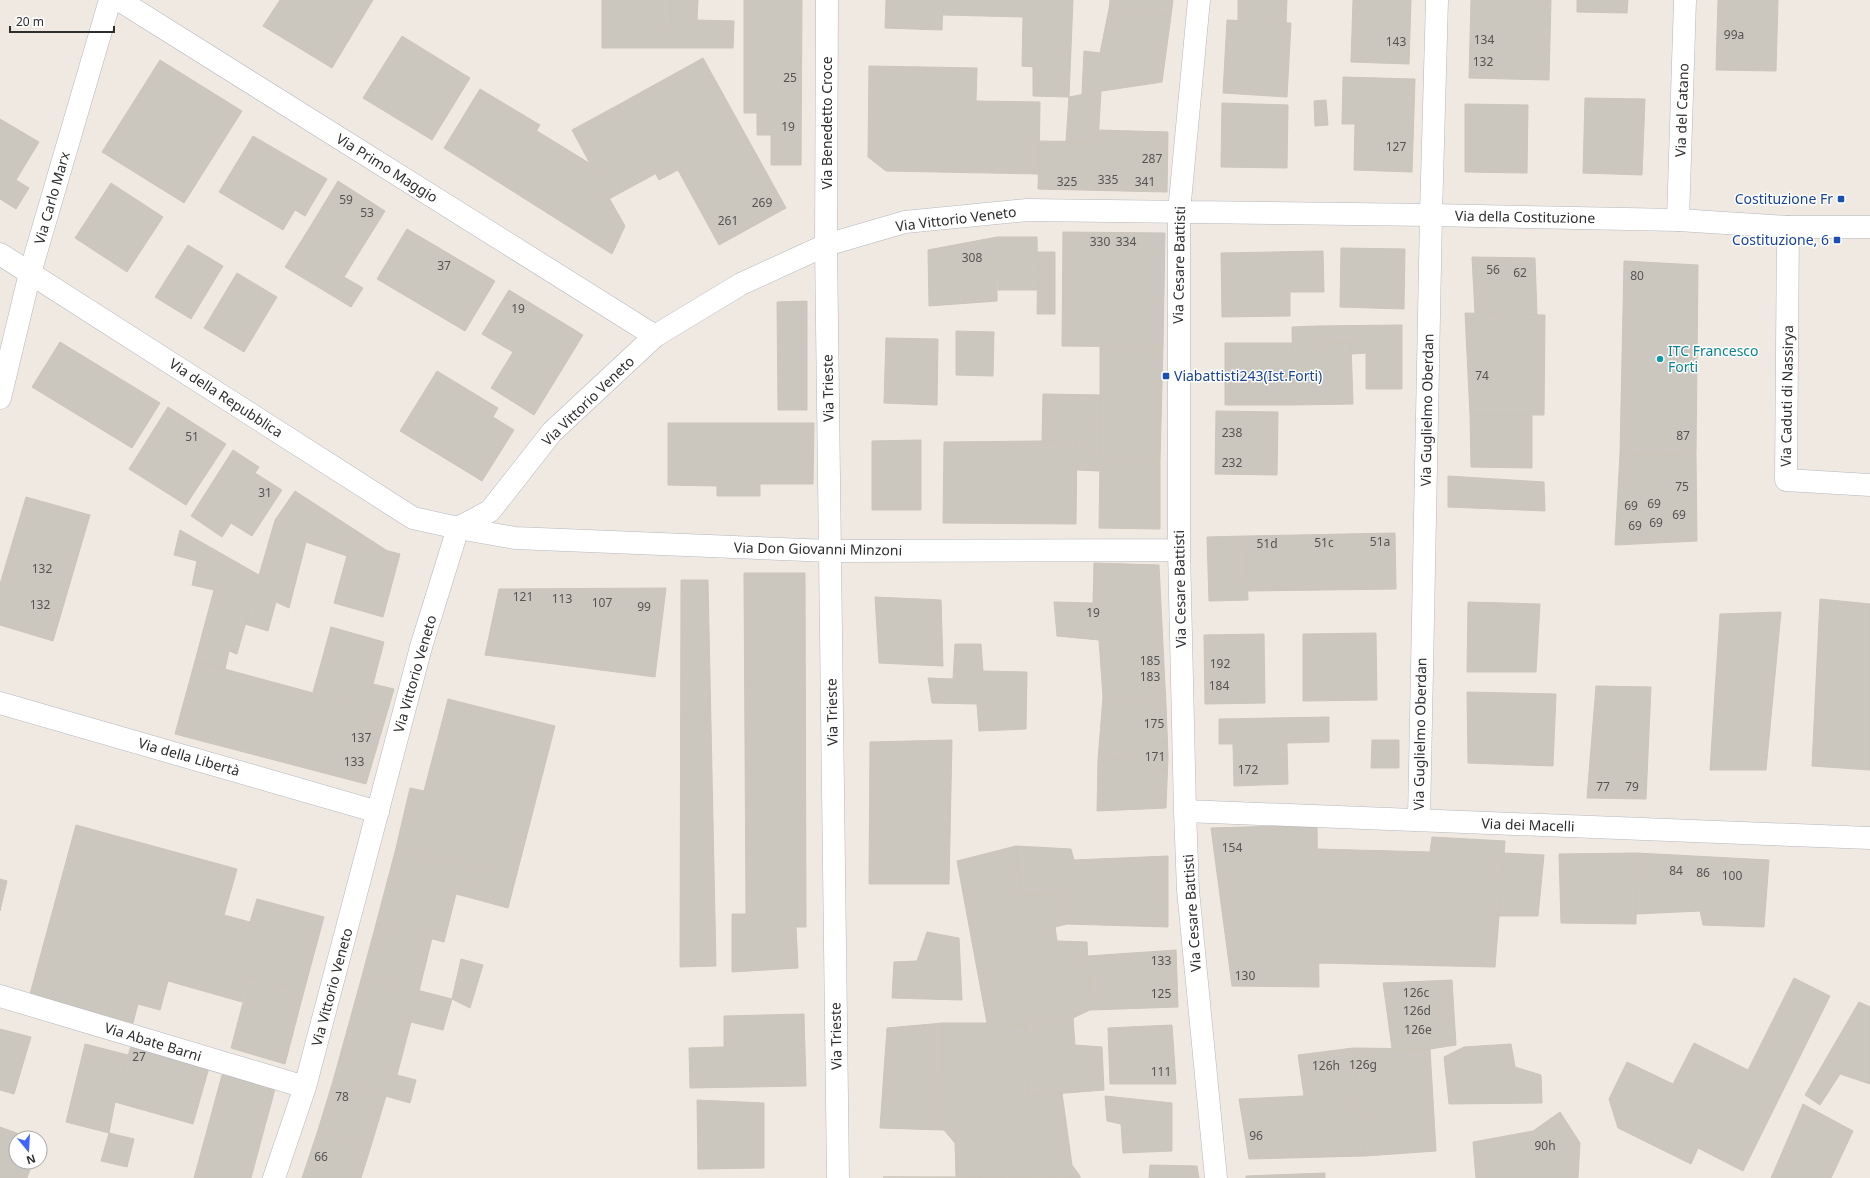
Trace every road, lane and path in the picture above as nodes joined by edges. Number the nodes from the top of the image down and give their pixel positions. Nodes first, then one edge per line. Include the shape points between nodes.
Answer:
1 (110, 0) edge
2 (119, 0) edge
3 (827, 0) edge
4 (1199, 0) edge
5 (1437, 0) edge
6 (1685, 0) edge
7 (1179, 212) junction
8 (1431, 215) junction
9 (1678, 220) junction
10 (1788, 227) junction
11 (1870, 227) edge
12 (826, 245) junction
13 (0, 254) edge
14 (30, 273) junction
15 (655, 336) junction
16 (0, 398) edge
17 (1870, 485) edge
18 (458, 528) junction
19 (1178, 550) junction
20 (830, 551) junction
21 (0, 703) edge
22 (1185, 811) junction
23 (378, 812) junction
24 (1419, 820) junction
25 (1870, 838) edge
26 (0, 996) edge
27 (305, 1087) junction
28 (274, 1178) edge
29 (838, 1178) edge
30 (1216, 1178) edge

1 - 14 street, Via Carlo Marx
2 - 15 street, Via Primo Maggio
3 - 12 street, Via Benedetto Croce
4 - 7 street, Via Cesare Battisti
5 - 8 street, Via Guglielmo Oberdan
6 - 9 street, Via del Catano
7 - 8 street, Via della Costituzione
7 - 12 street, Via Vittorio Veneto via 1027,210 905,222
7 - 19 street, Via Cesare Battisti
8 - 9 street, Via della Costituzione
8 - 24 street, Via Guglielmo Oberdan
9 - 10 street, Via della Costituzione
10 - 11 street, Via della Costituzione
10 - 17 street, Via Caduti di Nassirya via 1786,480
12 - 15 street, Via Vittorio Veneto via 741,284
12 - 20 street, Via Trieste
13 - 14 street, Via della Repubblica
14 - 16 street, Via Carlo Marx
14 - 18 street, Via della Repubblica via 413,518
15 - 18 street, Via Vittorio Veneto via 552,432 490,511
18 - 20 street, Via Don Giovanni Minzoni via 515,538
18 - 23 street, Via Vittorio Veneto via 421,647
19 - 20 street, Via Don Giovanni Minzoni
19 - 22 street, Via Cesare Battisti
20 - 29 street, Via Trieste
21 - 23 street, Via della Libertà
22 - 24 street, Via dei Macelli
22 - 30 street, Via Cesare Battisti via 1188,890
23 - 27 street, Via Vittorio Veneto
24 - 25 street, Via dei Macelli
26 - 27 street, Via Abate Barni
27 - 28 street, Via Vittorio Veneto

